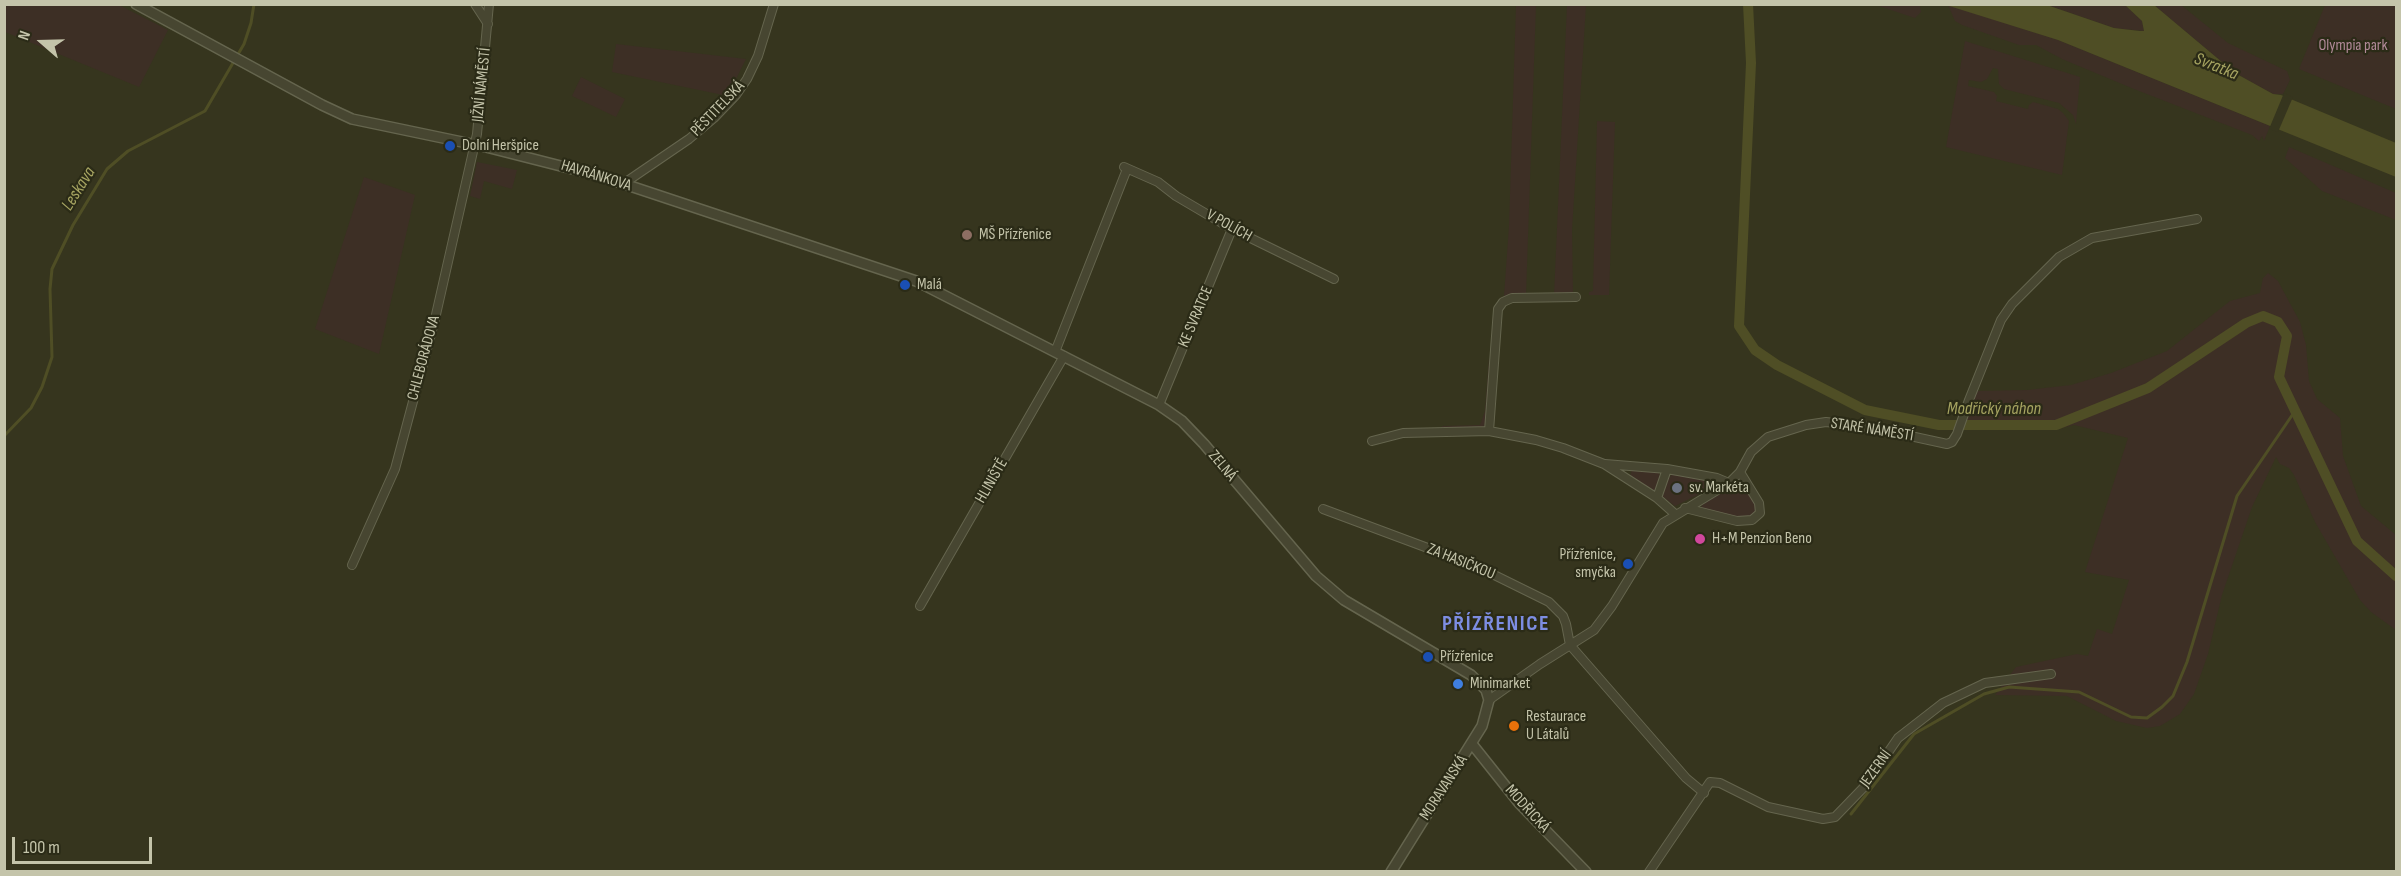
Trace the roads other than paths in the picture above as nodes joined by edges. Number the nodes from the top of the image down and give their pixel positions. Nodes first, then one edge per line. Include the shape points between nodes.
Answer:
1 (136, 4) edge
2 (475, 4) edge
3 (489, 4) edge
4 (774, 4) edge
5 (488, 24) junction
6 (475, 145) junction
7 (623, 184) junction
8 (2197, 219) dead end
9 (1232, 229) junction
10 (1334, 279) dead end
11 (916, 281) joint
12 (1576, 297) dead end
13 (1055, 352) junction
14 (1064, 357) junction
15 (1159, 405) junction
16 (1490, 431) junction
17 (1372, 441) dead end
18 (1604, 464) junction
19 (1667, 469) junction
20 (1740, 472) junction
21 (1729, 483) junction
22 (1657, 498) junction
23 (1685, 508) junction
24 (1323, 510) dead end
25 (1676, 514) junction
26 (352, 565) dead end
27 (920, 606) dead end
28 (1570, 645) junction
29 (2050, 674) dead end
30 (1489, 700) junction
31 (1472, 744) junction
32 (1704, 793) junction
33 (1391, 872) edge
34 (1586, 872) edge
35 (1650, 872) edge

1 - 6 street, HAVRÁNKOVA via 352,119
2 - 5 street, JIŽNÍ NÁMĚSTÍ
3 - 5 street, JIŽNÍ NÁMĚSTÍ
4 - 7 street, PĚSTITELSKÁ via 758,56 736,95 689,139
5 - 6 street, JIŽNÍ NÁMĚSTÍ
6 - 7 street, HAVRÁNKOVA
6 - 26 street, CHLEBORÁDOVA via 395,469
7 - 11 street, HAVRÁNKOVA
8 - 20 street, STARÉ NÁMĚSTÍ via 2092,238 2059,257 2007,312 1952,442 1826,422 1768,436 1751,452
9 - 10 street, V POLÍCH
9 - 13 street, V POLÍCH via 1158,182 1126,168
9 - 15 street, KE SVRATCE
11 - 13 street, ZELNÁ
12 - 16 street via 1512,298 1498,309
13 - 14 street, ZELNÁ
14 - 15 street, ZELNÁ
14 - 27 street, HLINIŠTĚ
15 - 30 street, ZELNÁ via 1204,444 1316,576 1344,600 1472,675
16 - 17 street via 1403,433
16 - 18 street via 1563,448
18 - 19 street
18 - 22 street
19 - 21 street
19 - 22 street
20 - 21 street, STARÉ NÁMĚSTÍ
20 - 23 street via 1759,503 1760,513 1752,520 1737,521
21 - 23 street, STARÉ NÁMĚSTÍ
22 - 25 street
23 - 25 street, STARÉ NÁMĚSTÍ
24 - 28 street, ZA HASIČKOU via 1476,566 1549,602 1563,616
25 - 28 street, STARÉ NÁMĚSTÍ via 1663,523 1597,627
28 - 30 street, STARÉ NÁMĚSTÍ
28 - 32 street
29 - 32 street, JEZERNÍ via 1985,683 1943,703 1898,738 1865,786 1835,817 1823,819 1768,807 1720,783 1710,782
30 - 31 street, MORAVANSKÁ
31 - 33 street, MORAVANSKÁ
31 - 34 street, MODŘICKÁ via 1519,803
32 - 35 street

